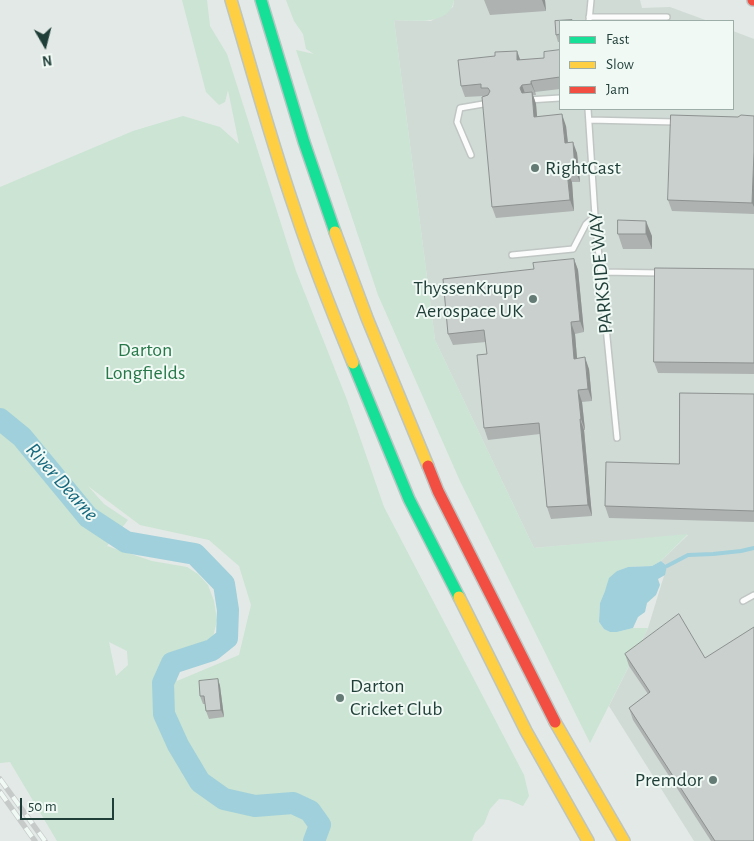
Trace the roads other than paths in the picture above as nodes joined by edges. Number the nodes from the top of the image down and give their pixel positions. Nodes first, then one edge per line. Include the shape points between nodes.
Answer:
1 (231, 0) edge
2 (262, 0) edge
3 (591, 0) edge
4 (667, 17) dead end
5 (589, 19) edge
6 (559, 98) edge
7 (528, 100) edge
8 (490, 103) edge
9 (588, 110) edge
10 (589, 120) junction
11 (682, 122) edge
12 (471, 155) dead end
13 (596, 216) junction
14 (512, 255) dead end
15 (601, 272) junction
16 (668, 273) edge
17 (617, 438) dead end
18 (754, 595) edge
19 (743, 601) dead end
20 (588, 841) edge
21 (624, 841) edge

1 - 20 highway via 296,211 336,321 409,499 526,731
2 - 21 highway via 330,219 438,491 550,714
3 - 5 lane
4 - 5 lane
6 - 7 lane
8 - 12 lane via 460,108 457,122
9 - 10 lane, PARKSIDE WAY
10 - 11 lane
10 - 13 lane, PARKSIDE WAY
13 - 14 lane via 586,224 573,248
13 - 15 lane, PARKSIDE WAY
15 - 16 lane
15 - 17 lane, PARKSIDE WAY
18 - 19 lane

